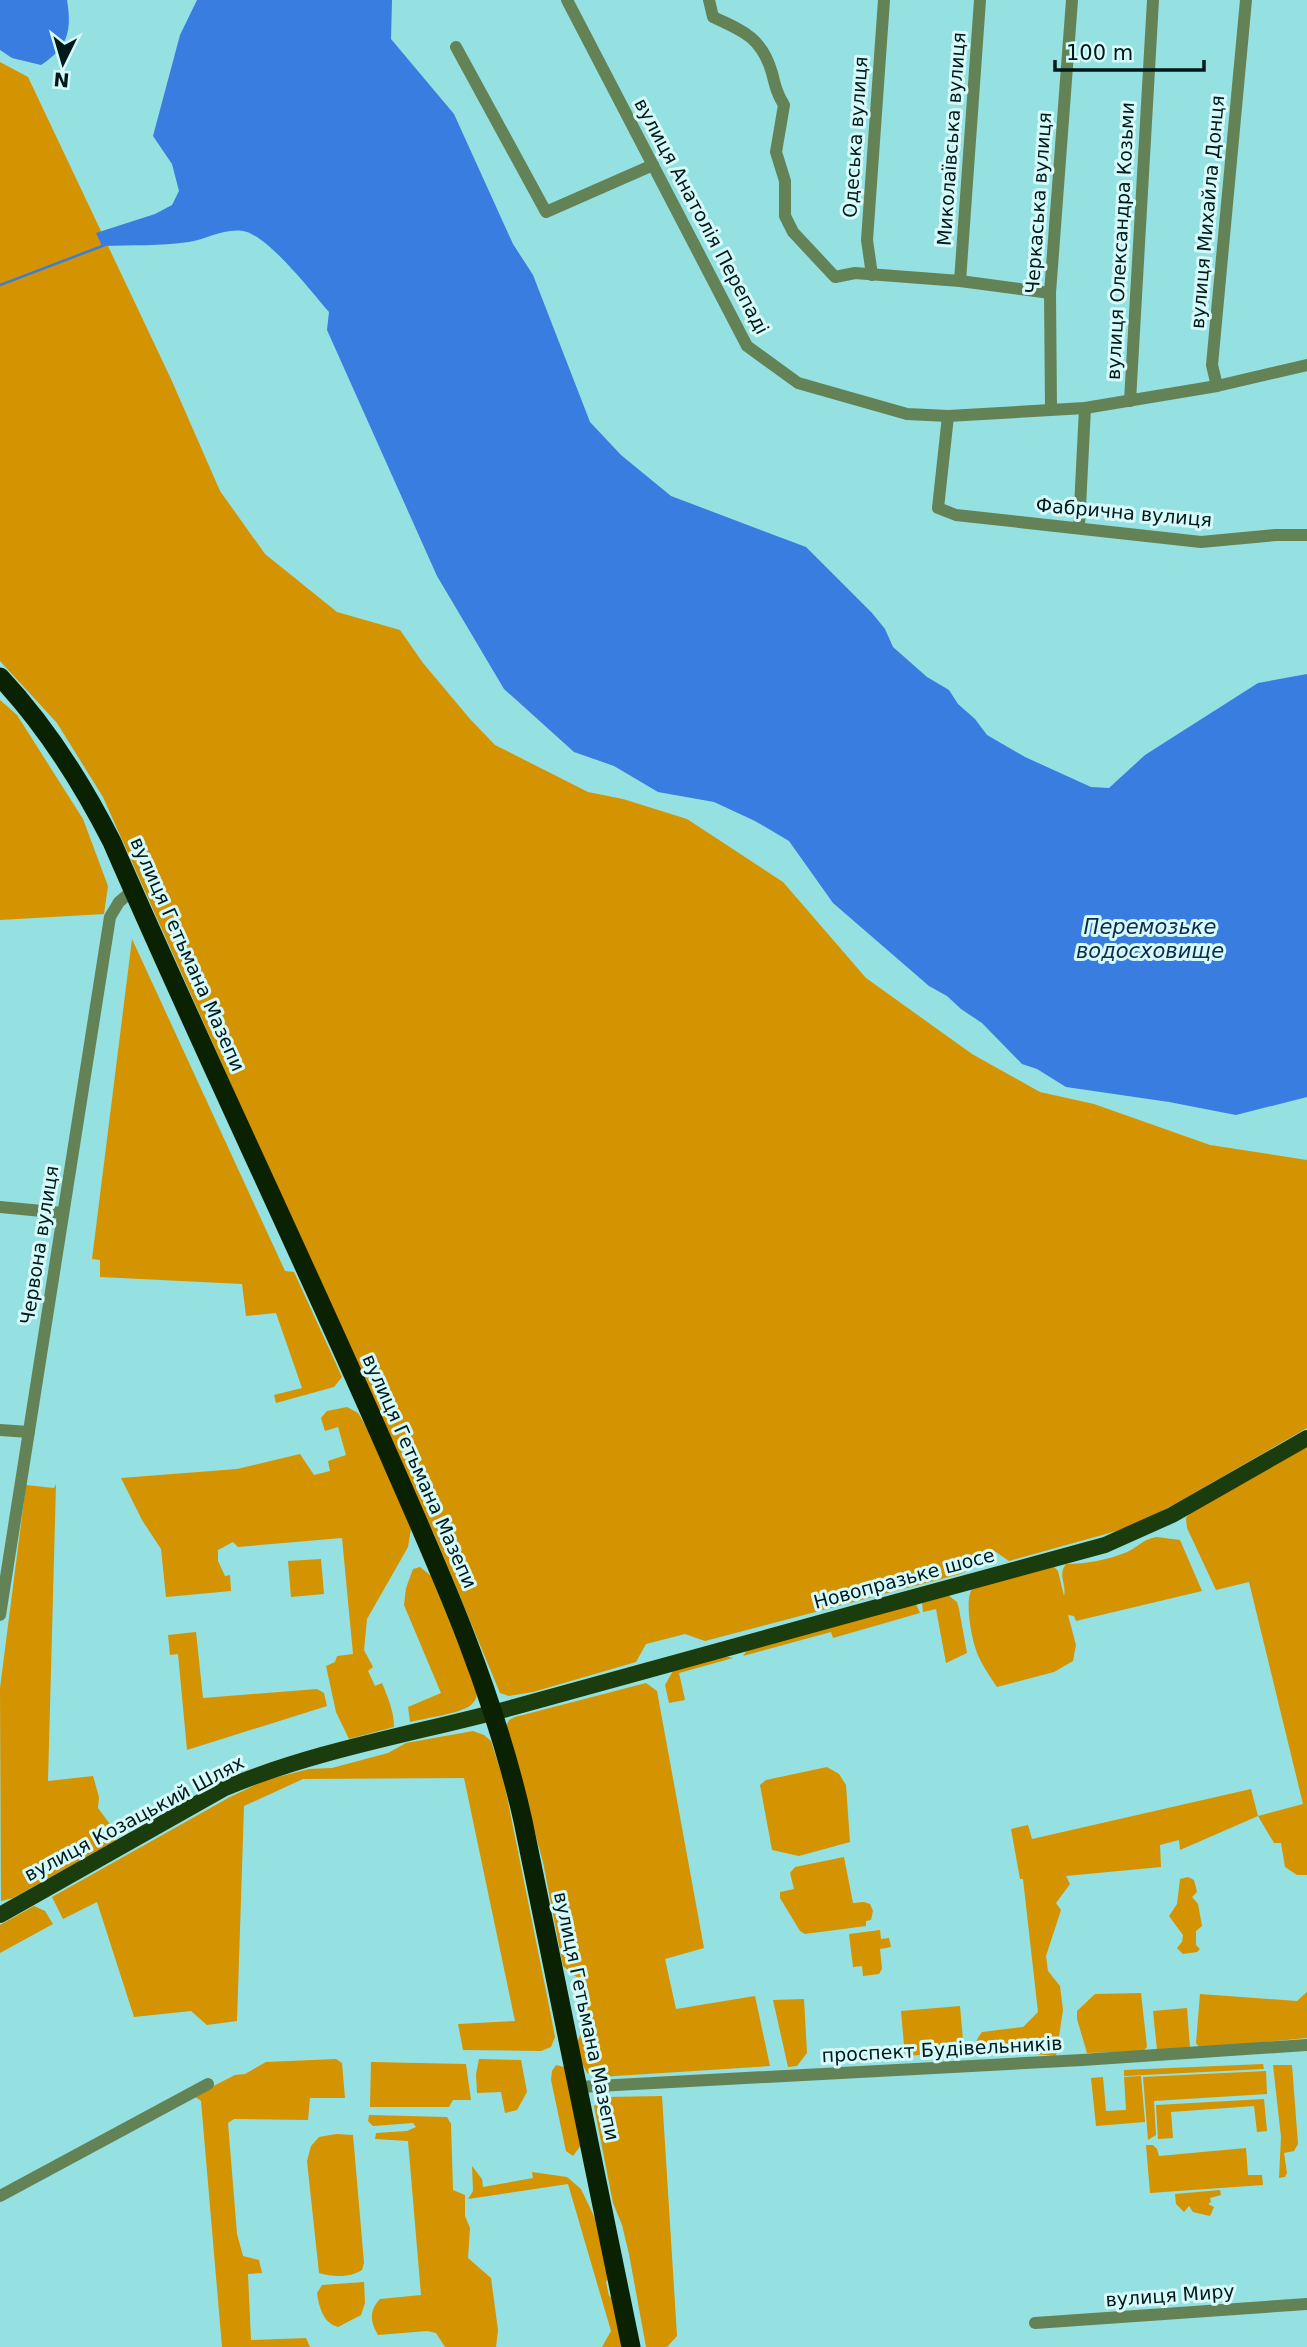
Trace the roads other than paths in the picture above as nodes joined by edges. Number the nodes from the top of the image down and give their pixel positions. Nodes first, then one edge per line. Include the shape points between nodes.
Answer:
1 (566, 0) edge
2 (709, 0) edge
3 (884, 0) edge
4 (980, 0) edge
5 (1072, 0) edge
6 (1153, 0) edge
7 (1246, 0) edge
8 (456, 47) dead end
9 (653, 165) junction
10 (872, 275) junction
11 (960, 281) junction
12 (1050, 293) junction
13 (1307, 365) edge
14 (1217, 386) junction
15 (1130, 401) junction
16 (1085, 408) junction
17 (1051, 409) junction
18 (948, 416) junction
19 (1079, 527) junction
20 (1307, 535) edge
21 (0, 677) edge
22 (133, 890) junction
23 (0, 1207) edge
24 (63, 1213) junction
25 (0, 1430) edge
26 (29, 1432) junction
27 (1307, 1438) edge
28 (0, 1615) edge
29 (494, 1712) junction
30 (0, 1914) edge
31 (1307, 2045) edge
32 (208, 2084) dead end
33 (579, 2087) junction
34 (0, 2196) edge
35 (1307, 2304) edge
36 (1035, 2323) dead end
37 (631, 2347) edge

1 - 9 street, вулиця Анатолія Перепаді
2 - 10 street via 713,17 746,31 759,44 771,71 783,105 776,152 785,181 785,216 793,232 835,277 855,272
3 - 10 street, Одеська вулиця via 867,240
4 - 11 street, Миколаївська вулиця
5 - 12 street, Черкаська вулиця
6 - 15 street, вулиця Олександра Козьми
7 - 14 street, вулиця Михайла Донця via 1212,365
8 - 9 street via 546,212
9 - 18 street, вулиця Анатолія Перепаді via 747,346 798,383 907,414
10 - 11 street
11 - 12 street
12 - 17 street, Черкаська вулиця
13 - 14 street, вулиця Анатолія Перепаді
14 - 15 street, вулиця Анатолія Перепаді
15 - 16 street, вулиця Анатолія Перепаді
16 - 17 street, вулиця Анатолія Перепаді
16 - 19 street
17 - 18 street, вулиця Анатолія Перепаді
18 - 19 street, Фабрична вулиця via 938,508 956,515
19 - 20 street, Фабрична вулиця via 1201,542
21 - 22 highway, вулиця Гетьмана Мазепи via 28,707 78,779
22 - 24 street, Червона вулиця via 110,916
22 - 29 highway, вулиця Гетьмана Мазепи via 408,1500 461,1621
23 - 24 street
24 - 26 street, Червона вулиця
25 - 26 street
26 - 28 street, Червона вулиця
27 - 29 main road, Новопразьке шосе via 1172,1515 1105,1545
29 - 30 main road, вулиця Козацький Шлях via 342,1750 223,1788
29 - 33 highway, вулиця Гетьмана Мазепи via 518,1797
31 - 33 street, проспект Будівельників
32 - 34 street
33 - 37 highway, вулиця Гетьмана Мазепи
35 - 36 street, вулиця Миру

